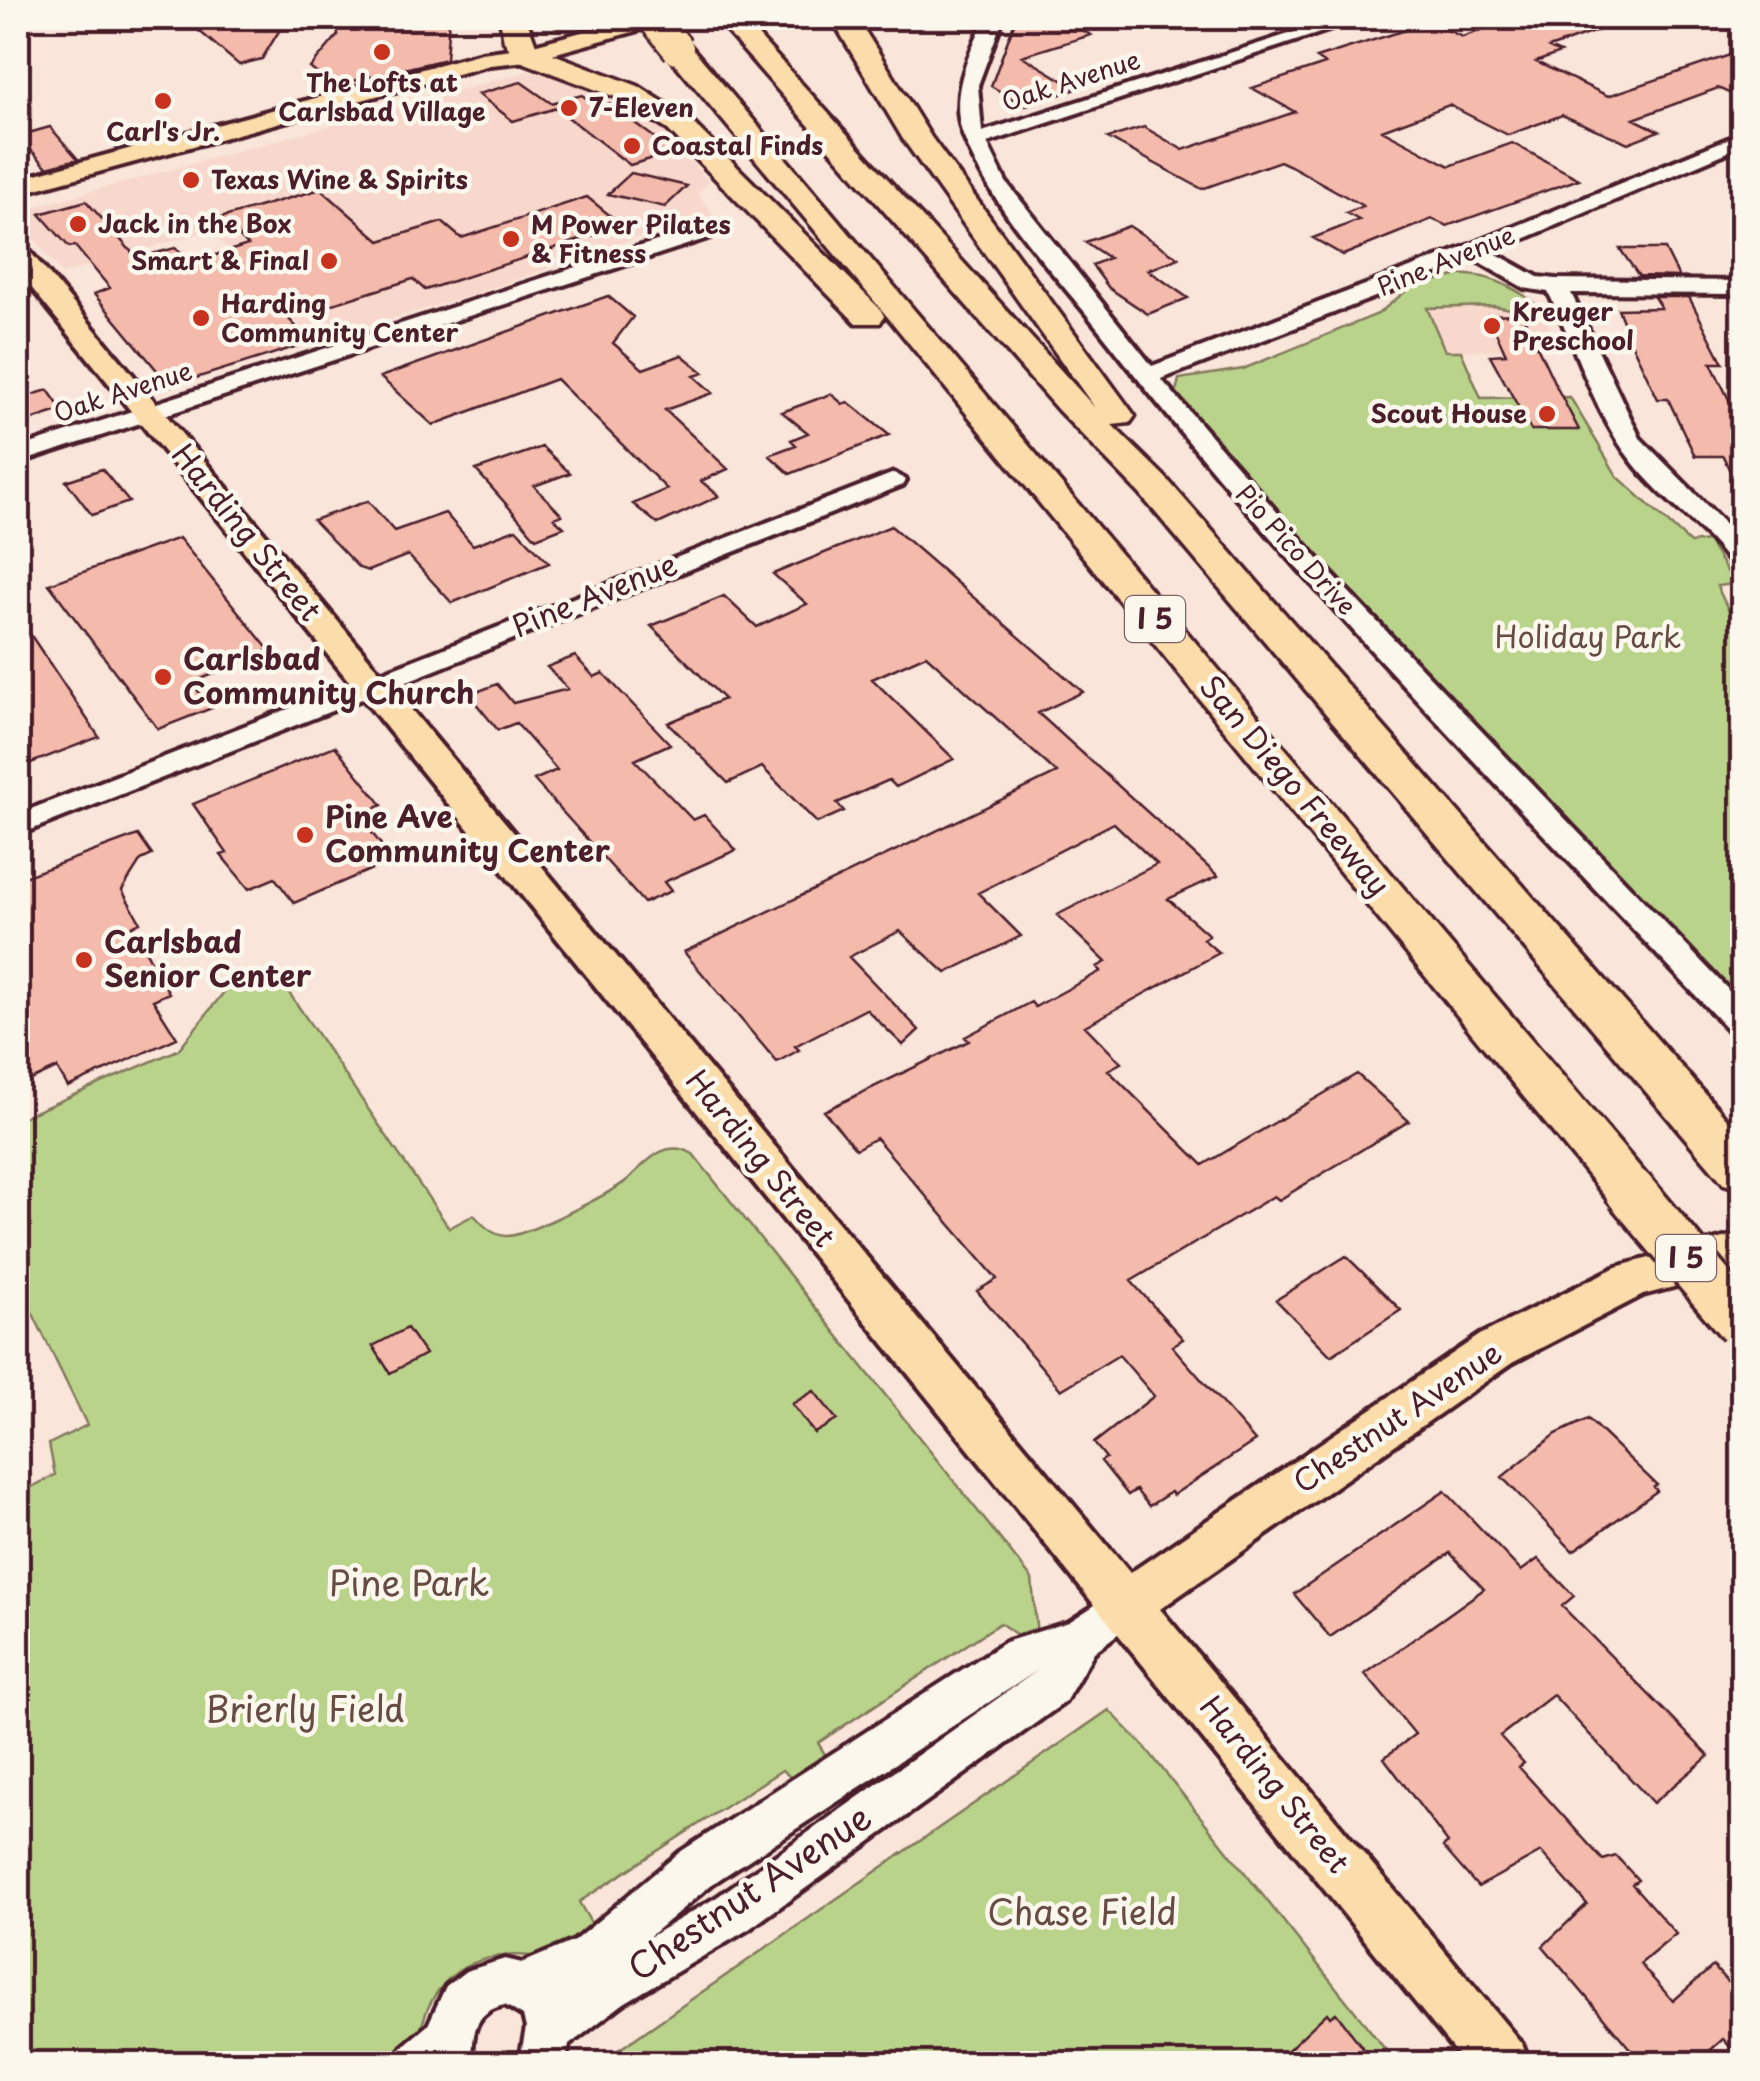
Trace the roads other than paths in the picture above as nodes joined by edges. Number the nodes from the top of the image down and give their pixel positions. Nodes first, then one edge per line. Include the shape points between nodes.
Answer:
1 (513, 18) edge
2 (844, 18) edge
3 (994, 18) edge
4 (1356, 18) edge
5 (735, 24) edge
6 (663, 28) edge
7 (527, 54) junction
8 (358, 94) junction
9 (305, 108) junction
10 (338, 116) junction
11 (278, 132) junction
12 (1742, 139) edge
13 (974, 141) junction
14 (18, 187) edge
15 (18, 205) edge
16 (702, 232) dead end
17 (1476, 251) junction
18 (18, 254) edge
19 (1556, 286) junction
20 (1742, 287) edge
21 (1147, 376) junction
22 (148, 413) junction
23 (18, 456) edge
24 (894, 480) dead end
25 (1152, 486) junction
26 (1098, 550) junction
27 (1742, 562) edge
28 (371, 685) junction
29 (18, 825) edge
30 (1742, 1024) edge
31 (1734, 1160) edge
32 (1742, 1251) edge
33 (1742, 1324) edge
34 (1126, 1604) junction
35 (1080, 1638) junction
36 (526, 1985) junction
37 (547, 2047) edge
38 (438, 2056) edge
39 (1502, 2064) edge

1 - 7 highway
2 - 25 highway via 918,139 1140,447
3 - 13 street, Pio Pico Drive via 965,88
4 - 13 street, Oak Avenue
5 - 25 highway
6 - 7 main road
6 - 26 highway, San Diego Freeway / I 5
7 - 8 main road
7 - 10 main road via 519,67
7 - 26 highway via 628,92 678,124
8 - 9 main road
8 - 10 main road
9 - 11 main road
9 - 14 main road
10 - 11 main road
11 - 15 main road
12 - 17 street, Pine Avenue
13 - 21 street, Pio Pico Drive via 997,184
16 - 22 street, Oak Avenue
17 - 19 street via 1532,282
17 - 21 street, Pine Avenue
18 - 22 main road, Harding Street
19 - 20 street
19 - 27 street via 1627,439
21 - 30 street, Pio Pico Drive via 1316,574
22 - 23 street, Oak Avenue
22 - 28 main road, Harding Street
24 - 28 street, Pine Avenue
25 - 31 highway
26 - 33 highway, San Diego Freeway / I 5, bridge
28 - 29 street, Pine Avenue
28 - 34 main road, Harding Street
32 - 34 main road, Chestnut Avenue via 1632,1280 1496,1349
34 - 35 street, Chestnut Avenue
34 - 39 main road, Harding Street
35 - 36 street, Chestnut Avenue via 1020,1656 696,1868 590,1957
35 - 37 street, Chestnut Avenue via 1050,1688 733,1913 608,1987
36 - 37 street via 549,2012
36 - 38 street, Chestnut Avenue via 509,1980 474,1990 454,2012

